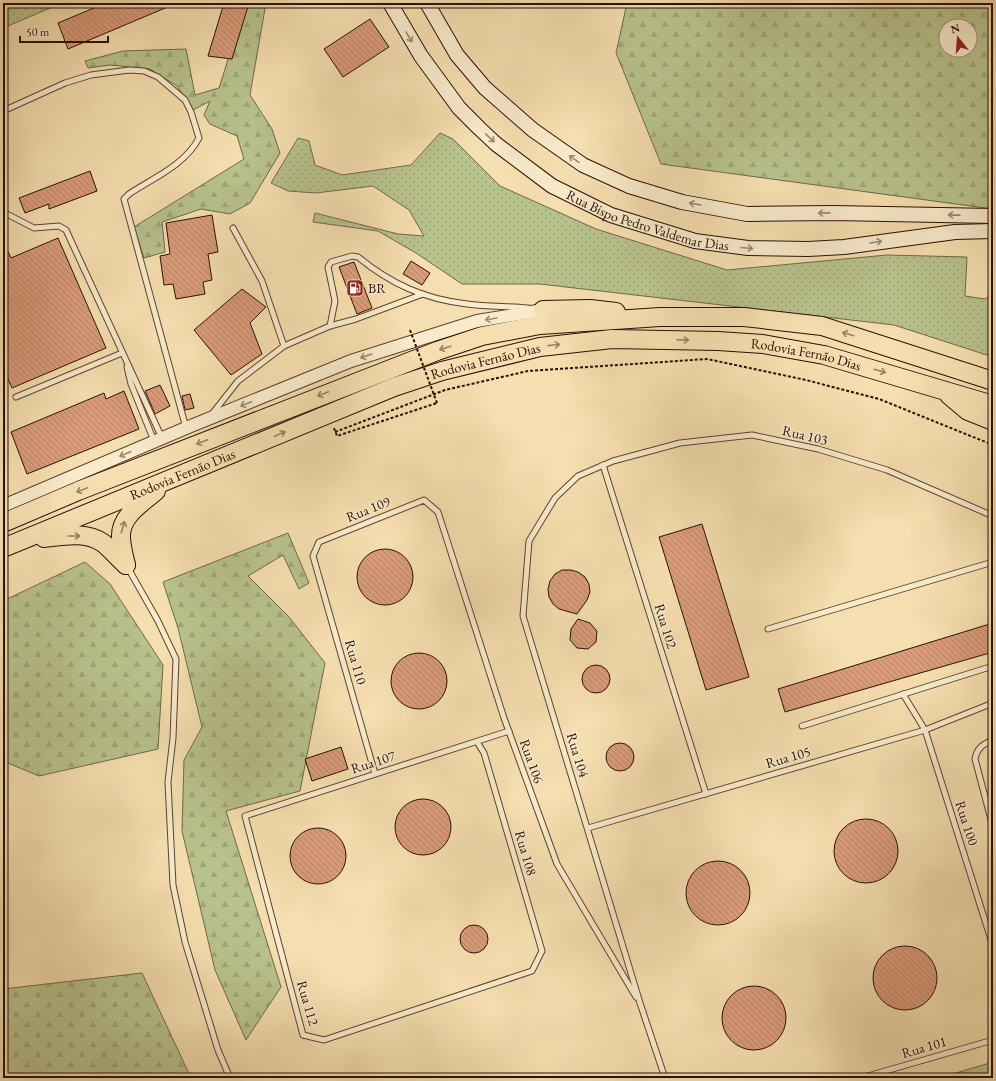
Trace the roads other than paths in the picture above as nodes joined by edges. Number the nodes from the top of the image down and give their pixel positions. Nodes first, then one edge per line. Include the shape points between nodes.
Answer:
1 (390, 3) edge
2 (427, 3) edge
3 (3, 111) edge
4 (3, 212) edge
5 (993, 216) edge
6 (233, 228) dead end
7 (993, 231) edge
8 (423, 294) junction
9 (543, 310) junction
10 (660, 318) junction
11 (330, 326) junction
12 (284, 346) junction
13 (122, 353) junction
14 (125, 359) junction
15 (938, 362) junction
16 (993, 367) edge
17 (993, 381) edge
18 (942, 389) junction
19 (16, 397) dead end
20 (993, 405) edge
21 (209, 418) junction
22 (993, 421) edge
23 (186, 428) junction
24 (158, 440) junction
25 (603, 465) junction
26 (167, 482) junction
27 (3, 506) edge
28 (438, 512) joint
29 (993, 516) edge
30 (3, 523) edge
31 (21, 541) junction
32 (3, 548) edge
33 (313, 556) joint
34 (993, 562) edge
35 (126, 565) junction
36 (768, 629) dead end
37 (993, 666) edge
38 (903, 694) junction
39 (993, 703) edge
40 (802, 726) dead end
41 (925, 730) junction
42 (509, 731) junction
43 (993, 740) edge
44 (477, 742) junction
45 (375, 774) junction
46 (706, 794) junction
47 (245, 816) joint
48 (993, 827) edge
49 (588, 828) junction
50 (993, 946) edge
51 (532, 971) joint
52 (640, 1002) junction
53 (993, 1040) edge
54 (230, 1078) edge
55 (665, 1078) edge
56 (861, 1078) edge

1 -> 7 main road, Rua Bispo Pedro Valdemar Dias via 421,56 460,108 479,128 552,186 611,215 696,241 748,248 844,247 955,232
5 -> 2 main road, Rua Bispo Pedro Valdemar Dias via 747,214 682,202 629,186 583,165 533,130 485,88 458,55
3 - 23 lane via 64,83 92,75 129,70 144,71 158,77 185,100 199,138 196,143 178,163 128,194 124,200
4 - 13 lane via 34,228 59,226 66,230
6 - 12 lane via 262,280
8 - 9 lane via 467,304
8 - 11 lane
8 - 11 lane via 386,279 358,257 352,256 331,262 328,267 335,300
9 - 10 highway via 590,308
9 -> 21 street via 477,321 351,361
15 -> 10 highway, Rodovia Fernão Dias via 822,326 744,317
10 -> 30 highway, Rodovia Fernão Dias via 540,325 482,336 383,371 85,488
11 - 12 lane
12 - 21 lane via 238,381
13 - 14 lane
13 - 19 lane
14 - 24 lane
14 - 24 lane via 130,384
15 - 16 highway
15 - 17 highway, Rodovia Fernão Dias
18 - 20 highway, Rodovia Fernão Dias
18 - 22 highway via 968,411
26 -> 18 highway, Rodovia Fernão Dias via 394,387 442,371 540,347 612,339 763,344 824,354
21 - 23 street
23 - 24 street
24 -> 27 street
25 - 29 lane, Rua 103 via 680,443 752,435 818,448 887,470
25 - 46 lane, Rua 102
25 - 49 lane, Rua 104 via 578,476 555,498 529,541 523,616
26 - 31 highway, Rodovia Fernão Dias
35 -> 26 highway via 120,537 122,524 135,509
28 - 33 lane, Rua 109 via 424,500 319,542
28 - 42 lane, Rua 106
31 - 32 highway, Rodovia Fernão Dias
31 -> 35 highway via 73,535 89,536 103,543
33 - 45 lane, Rua 110
34 - 36 lane
35 - 54 lane via 176,659 173,738 168,782 173,885 185,942 218,1050
37 - 38 lane
38 - 40 lane
38 - 41 lane, Rua 100
39 - 41 lane, Rua 105
41 - 46 lane, Rua 105
41 - 50 lane, Rua 100
42 - 44 lane, Rua 107
42 - 52 lane, Rua 106 via 557,864
43 - 48 lane via 984,743 977,751 976,759
44 - 45 lane, Rua 107
44 - 51 lane, Rua 108 via 484,753 542,951
45 - 47 lane, Rua 107
46 - 49 lane, Rua 105
47 - 51 lane, Rua 112 via 303,1035 324,1040
49 - 52 lane, Rua 104
52 - 55 lane, Rua 104
53 - 56 lane, Rua 101

